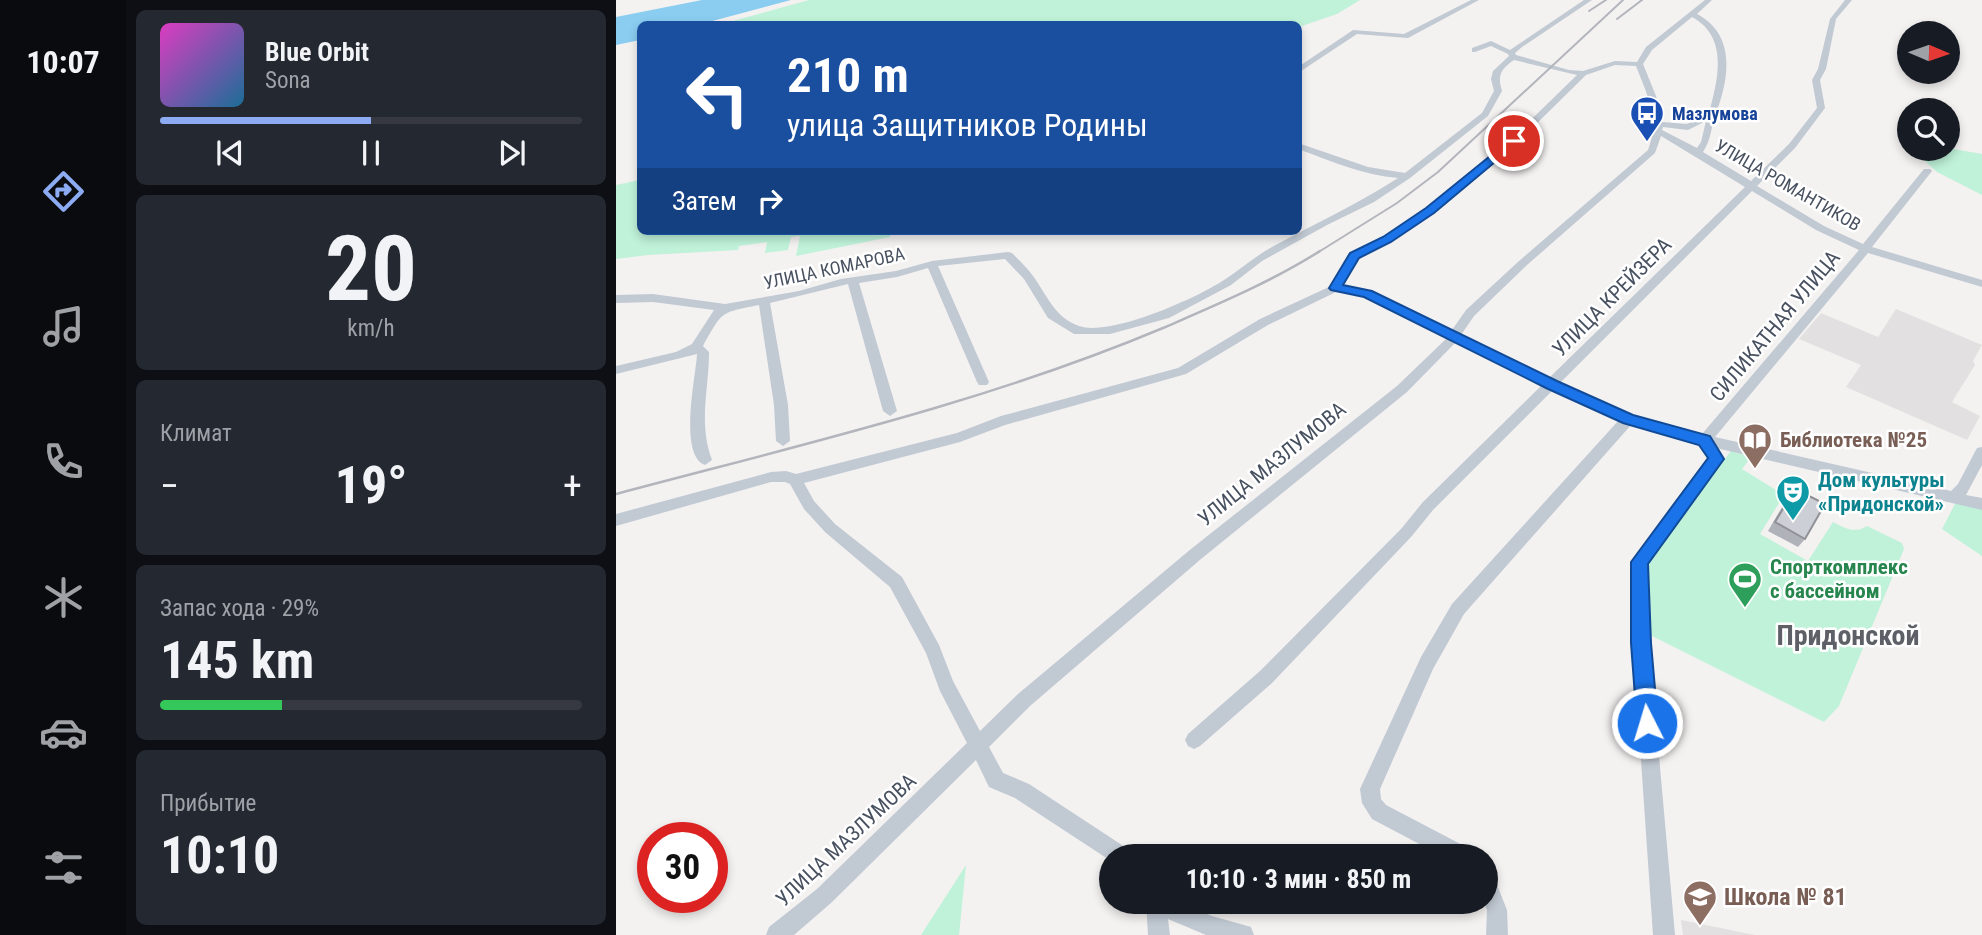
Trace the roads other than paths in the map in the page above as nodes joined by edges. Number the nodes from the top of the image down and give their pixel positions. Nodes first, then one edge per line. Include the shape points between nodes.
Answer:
1 (1476, 0) edge
2 (1590, 0) edge
3 (1709, 0) edge
4 (1849, 0) edge
5 (1692, 14) junction
6 (1475, 50) dead end
7 (1512, 55) junction
8 (1639, 64) junction
9 (1302, 68) edge
10 (1583, 73) junction
11 (1711, 117) junction
12 (1660, 128) junction
13 (1302, 148) edge
14 (1698, 153) junction
15 (1927, 171) dead end
16 (1407, 176) junction
17 (1751, 186) junction
18 (1302, 234) edge
19 (1300, 235) edge
20 (1864, 248) junction
21 (932, 264) junction
22 (853, 282) junction
23 (1982, 284) edge
24 (1335, 288) junction
25 (616, 299) edge
26 (764, 300) junction
27 (725, 308) junction
28 (1452, 335) junction
29 (696, 347) junction
30 (616, 370) edge
31 (983, 382) dead end
32 (1552, 384) junction
33 (890, 411) dead end
34 (1628, 419) junction
35 (1705, 440) junction
36 (783, 441) dead end
37 (1982, 452) edge
38 (705, 460) dead end
39 (795, 480) junction
40 (1955, 497) junction
41 (1982, 504) edge
42 (616, 520) edge
43 (1194, 740) dead end
44 (979, 743) junction
45 (1103, 844) edge
46 (1440, 844) edge
47 (1158, 914) edge
48 (1183, 914) edge
49 (1497, 914) edge
50 (778, 935) edge
51 (1159, 935) edge
52 (1243, 935) edge
53 (1497, 935) edge
54 (1664, 935) edge

1 - 9 street via 1405,36 1356,32
2 - 7 street via 1540,29
3 - 5 street
4 - 17 street, УЛИЦА КРЕЙЗЕРА via 1833,19 1816,80 1821,108
5 - 8 street via 1648,49
5 - 11 street via 1714,29 1723,53
6 - 7 street via 1491,43
7 - 10 street
7 - 16 street via 1495,73 1498,91 1485,114
8 - 10 street via 1615,63
8 - 12 street
10 - 24 street via 1514,141 1430,211 1355,256
11 - 12 street via 1688,127
11 - 14 street
12 - 14 street, УЛИЦА РОМАНТИКОВ
12 - 28 street, УЛИЦА МАЗЛУМОВА via 1653,151 1523,263
13 - 16 street via 1357,169
14 - 17 street, УЛИЦА РОМАНТИКОВ
15 - 20 street, СИЛИКАТНАЯ УЛИЦА
16 - 18 street, УЛИЦА КОМАРОВА via 1371,201
17 - 20 street, УЛИЦА РОМАНТИКОВ via 1820,228
17 - 32 street, УЛИЦА КРЕЙЗЕРА
19 - 21 street, УЛИЦА КОМАРОВА via 1227,283 1165,315 1102,331 1078,331 1052,315 1008,255
20 - 23 street, УЛИЦА РОМАНТИКОВ
20 - 35 street, СИЛИКАТНАЯ УЛИЦА
21 - 22 street, УЛИЦА КОМАРОВА
21 - 31 street
22 - 26 street, УЛИЦА КОМАРОВА
22 - 33 street
24 - 28 street via 1367,293
24 - 39 street via 1264,322 1182,372
25 - 27 street, УЛИЦА КОМАРОВА via 653,298
26 - 27 street, УЛИЦА КОМАРОВА
26 - 36 street
27 - 29 street via 716,314
28 - 32 street
28 - 44 street, УЛИЦА МАЗЛУМОВА via 1441,352 1402,388 1196,554
29 - 30 street
29 - 38 street via 704,358 697,444
32 - 34 street
32 - 43 street, УЛИЦА КРЕЙЗЕРА via 1428,506 1266,677
34 - 35 street
34 - 46 street via 1458,610 1427,663 1370,789 1379,812
35 - 40 street
35 - 54 street via 1716,459 1640,562 1641,643
37 - 40 street
39 - 42 street via 771,477
39 - 44 street via 809,505 830,527 896,582
40 - 41 street
44 - 45 street via 996,780 1022,791
44 - 50 street, УЛИЦА МАЗЛУМОВА via 824,896
47 - 51 street
48 - 52 street
49 - 53 street

